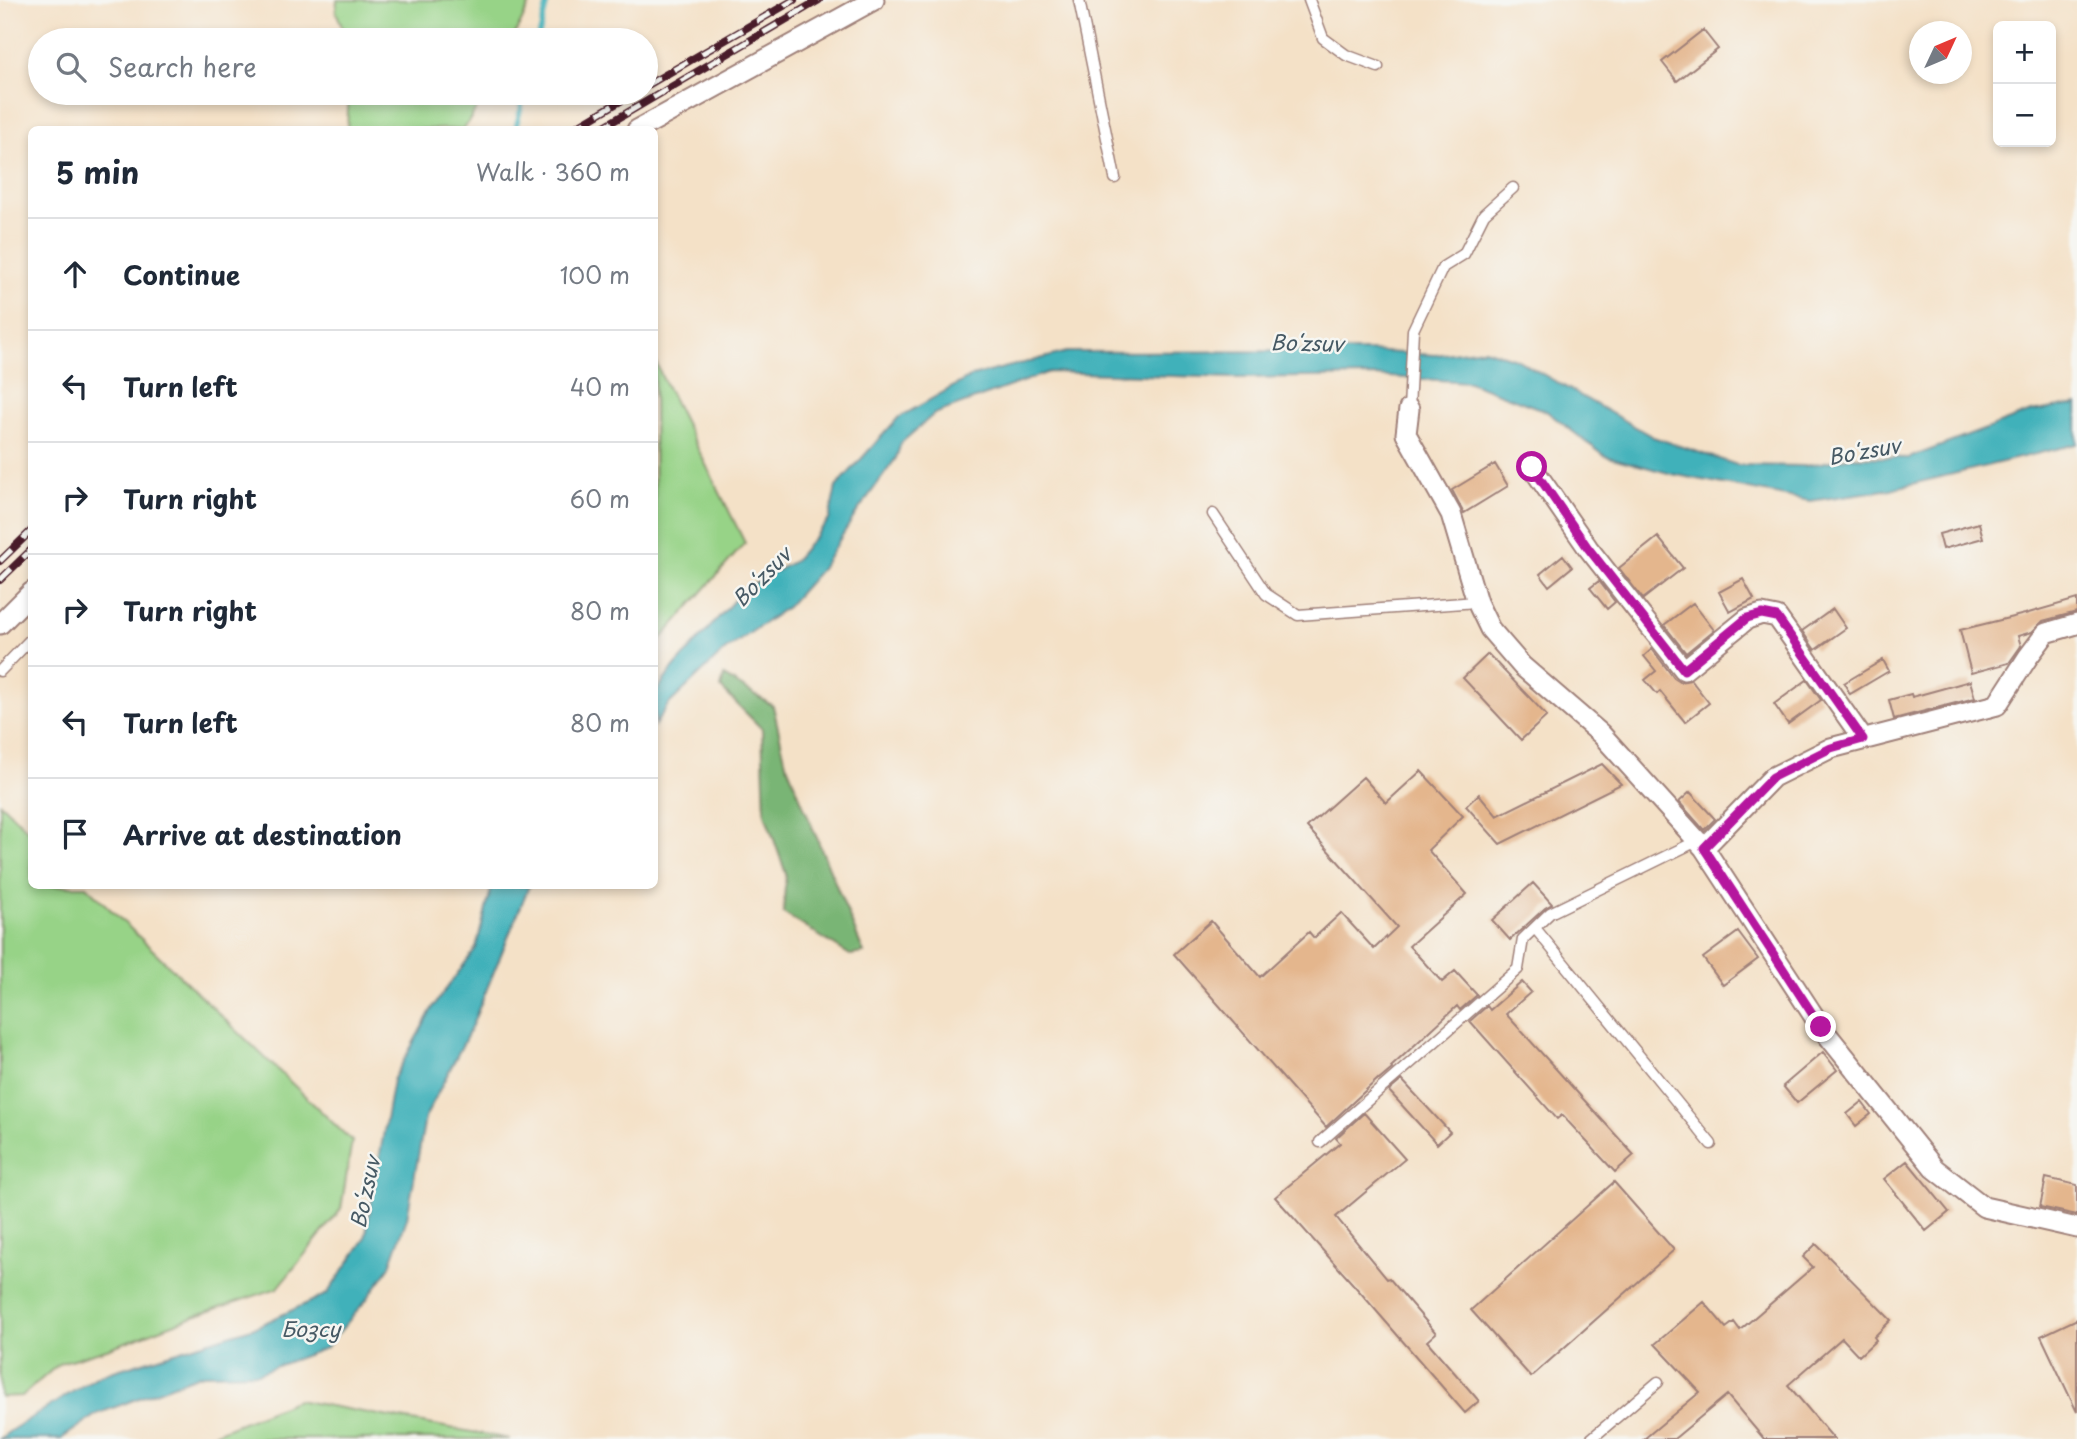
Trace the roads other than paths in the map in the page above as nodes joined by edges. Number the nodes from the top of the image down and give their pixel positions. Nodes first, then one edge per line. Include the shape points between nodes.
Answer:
1 (874, 0) edge
2 (1079, 0) edge
3 (1309, 0) edge
4 (1378, 67) dead end
5 (644, 126) edge
6 (1115, 178) dead end
7 (1513, 188) dead end
8 (1409, 409) joint
9 (1532, 467) dead end
10 (1213, 514) dead end
11 (28, 596) edge
12 (1477, 602) junction
13 (0, 624) edge
14 (2077, 624) edge
15 (28, 642) edge
16 (0, 671) edge
17 (1863, 739) junction
18 (1701, 845) junction
19 (1535, 928) junction
20 (1320, 1142) dead end
21 (1710, 1144) dead end
22 (2077, 1228) edge
23 (1658, 1382) dead end
24 (1591, 1439) edge

1 - 5 street
2 - 6 lane
3 - 4 lane via 1323,38
7 - 8 lane via 1484,214 1464,254 1443,267 1413,330
8 - 12 street via 1406,434 1451,514
9 - 17 street via 1588,548 1684,670 1747,618 1777,617
10 - 12 lane via 1266,594 1298,615
11 - 13 street
12 - 18 street via 1490,629 1522,666 1601,734
14 - 17 street via 2046,633 1997,705
15 - 16 lane
17 - 18 street via 1831,748 1773,777
18 - 19 lane via 1550,913
18 - 22 street via 1821,1027 1934,1168 1984,1207
19 - 20 lane via 1522,939 1518,969
19 - 21 lane
23 - 24 lane

